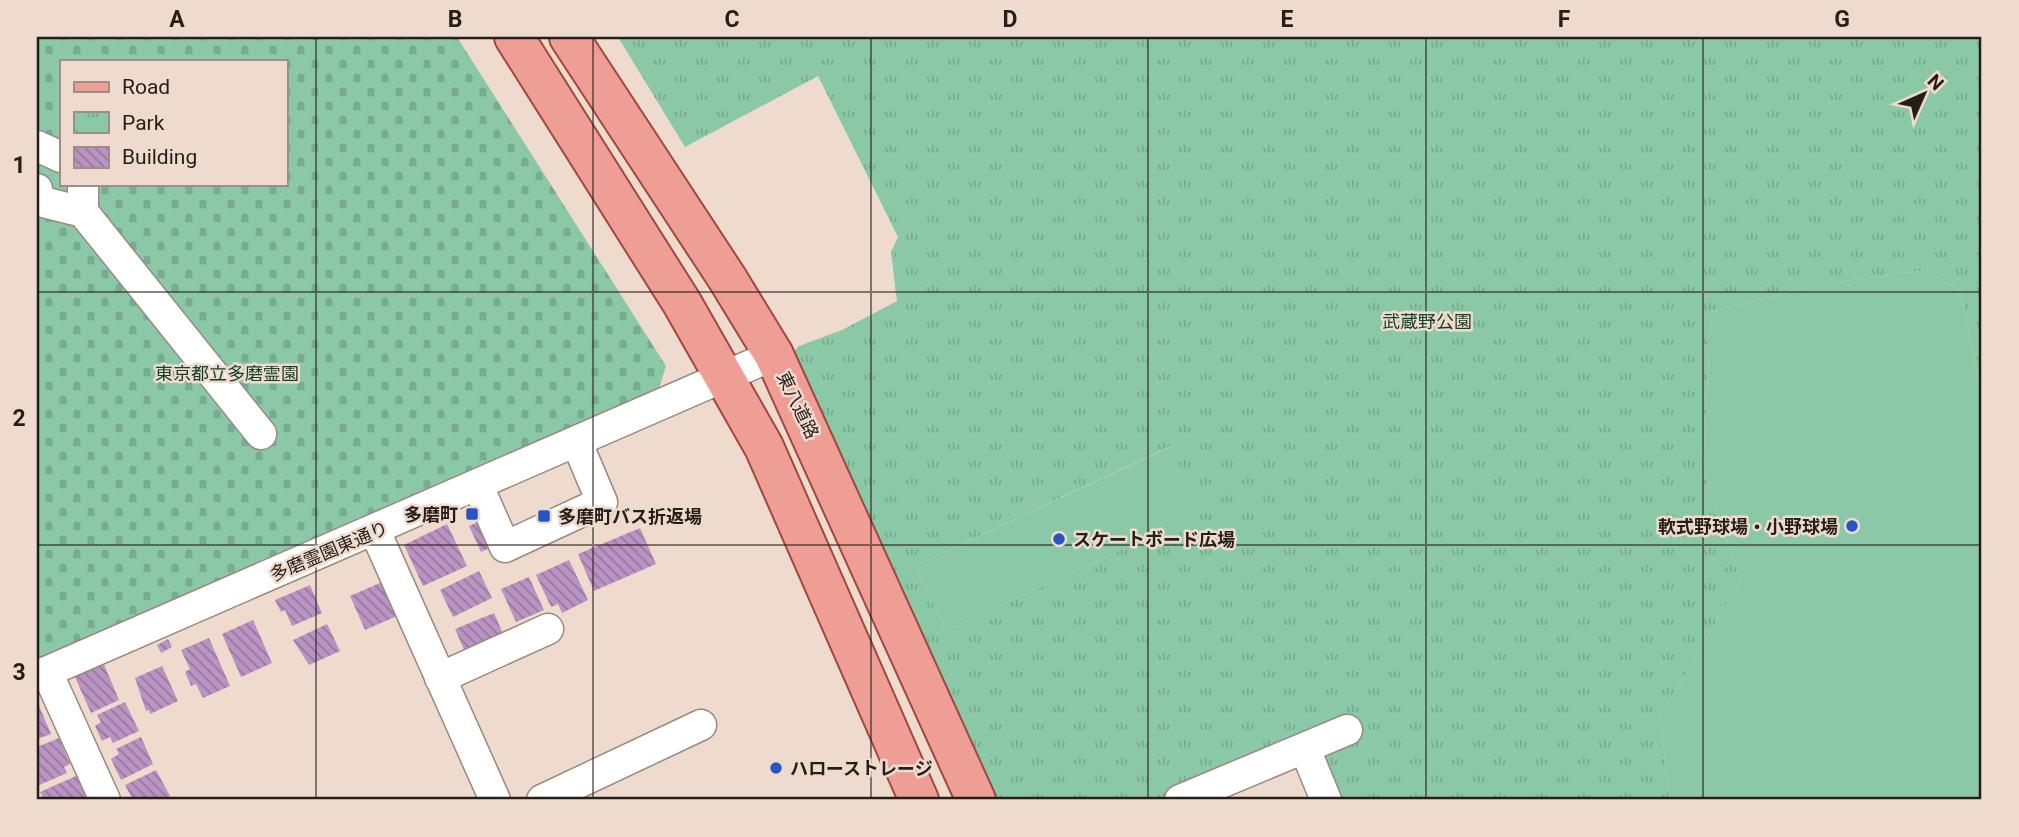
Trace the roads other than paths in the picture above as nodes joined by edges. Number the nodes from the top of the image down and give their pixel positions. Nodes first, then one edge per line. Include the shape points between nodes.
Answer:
1 (514, 37) edge
2 (569, 37) edge
3 (37, 146) edge
4 (60, 157) edge
5 (38, 198) edge
6 (83, 198) edge
7 (774, 355) junction
8 (726, 376) junction
9 (261, 434) dead end
10 (577, 443) junction
11 (478, 486) junction
12 (375, 531) junction
13 (548, 629) dead end
14 (42, 674) edge
15 (440, 678) junction
16 (701, 725) dead end
17 (1347, 730) dead end
18 (1305, 749) junction
19 (104, 800) edge
20 (495, 800) edge
21 (542, 800) edge
22 (919, 800) edge
23 (976, 800) edge
24 (1180, 800) edge
25 (1326, 800) edge

1 - 8 main road
2 - 7 main road, 東八道路
3 - 4 street
5 - 6 street
6 - 9 street
7 - 8 street, 多磨霊園東通り
7 - 23 main road, 東八道路
8 - 10 street, 多磨霊園東通り
8 - 22 main road via 764,447
10 - 11 street, 多磨霊園東通り
10 - 11 street via 602,502 505,547
11 - 12 street, 多磨霊園東通り
12 - 14 street, 多磨霊園東通り
12 - 15 street
13 - 15 street
14 - 19 street
15 - 20 street
16 - 21 street
17 - 18 street
18 - 24 street
18 - 25 street

